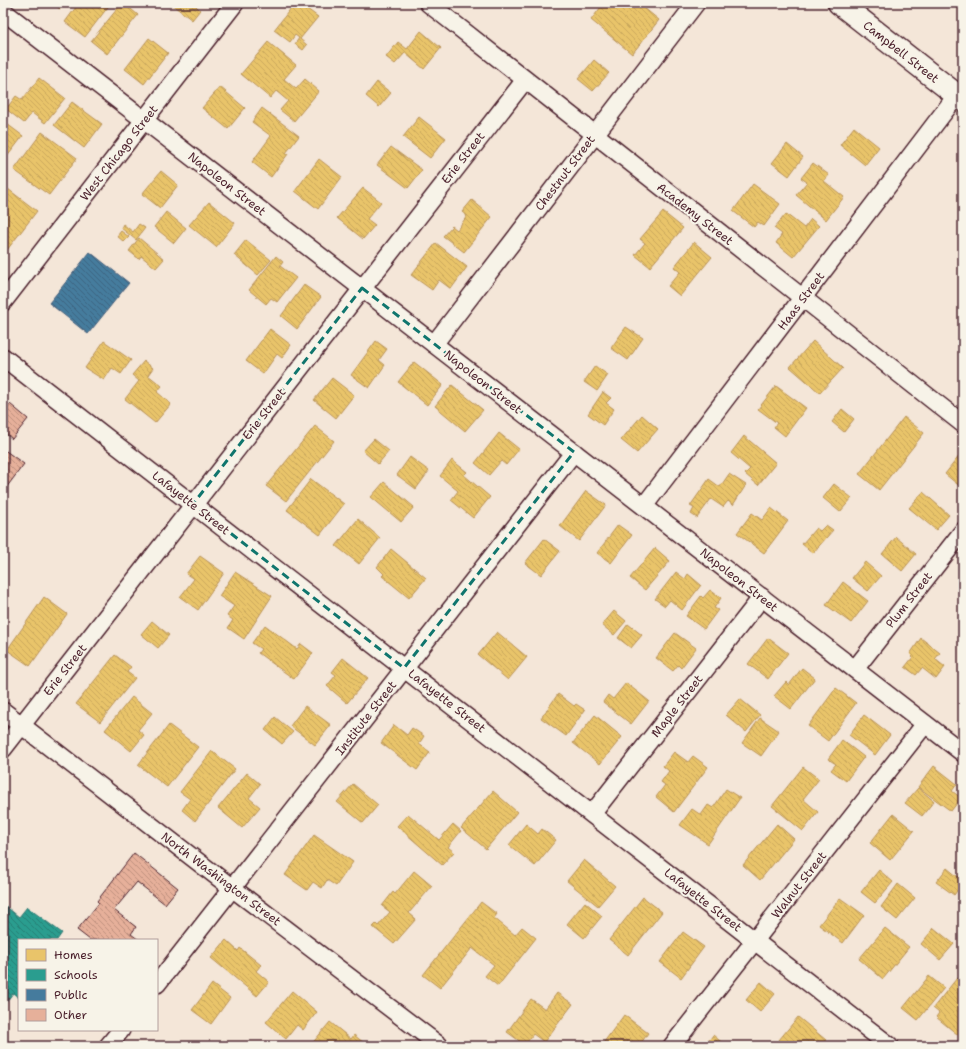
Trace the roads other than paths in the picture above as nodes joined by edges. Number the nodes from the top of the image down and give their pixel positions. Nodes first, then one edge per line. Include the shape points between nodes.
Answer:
1 (235, 3) edge
2 (428, 3) edge
3 (696, 3) edge
4 (839, 3) edge
5 (3, 11) edge
6 (525, 80) junction
7 (960, 98) edge
8 (145, 120) junction
9 (594, 135) junction
10 (362, 288) junction
11 (802, 298) junction
12 (3, 302) edge
13 (434, 344) junction
14 (3, 357) edge
15 (963, 424) edge
16 (574, 452) junction
17 (193, 504) junction
18 (644, 506) junction
19 (963, 531) edge
20 (762, 597) junction
21 (404, 668) junction
22 (855, 669) junction
23 (3, 711) edge
24 (925, 724) junction
25 (21, 725) junction
26 (3, 749) edge
27 (963, 753) edge
28 (592, 814) junction
29 (232, 888) junction
30 (755, 941) junction
31 (158, 983) edge
32 (120, 1031) edge
33 (108, 1046) edge
34 (440, 1046) edge
35 (672, 1046) edge
36 (890, 1046) edge

1 - 8 street, West Chicago Street
2 - 6 street, Academy Street
3 - 9 street, Chestnut Street
4 - 7 main road, Campbell Street
5 - 8 street, Napoleon Street
6 - 9 street, Academy Street
6 - 10 street, Erie Street
7 - 11 street, Haas Street
8 - 10 street, Napoleon Street
8 - 12 street, West Chicago Street
9 - 11 street, Academy Street
9 - 13 street, Chestnut Street
10 - 13 street, Napoleon Street
10 - 17 street, Erie Street
11 - 15 street, Academy Street
11 - 18 street, Haas Street
13 - 16 street, Napoleon Street
14 - 17 street, Lafayette Street
16 - 18 street, Napoleon Street
16 - 21 street, Institute Street
17 - 21 street, Lafayette Street
17 - 25 street, Erie Street
18 - 20 street, Napoleon Street
19 - 22 street, Plum Street
20 - 22 street, Napoleon Street
20 - 28 street, Maple Street
21 - 28 street, Lafayette Street
21 - 29 street, Institute Street
22 - 24 street, Napoleon Street
23 - 25 street, North Washington Street
24 - 27 street, Napoleon Street
24 - 30 street, Walnut Street
25 - 26 street, Erie Street
25 - 29 street, North Washington Street
28 - 30 street, Lafayette Street
29 - 31 street, Institute Street
29 - 34 street, North Washington Street
30 - 35 street, Walnut Street
30 - 36 street, Lafayette Street
32 - 33 street

